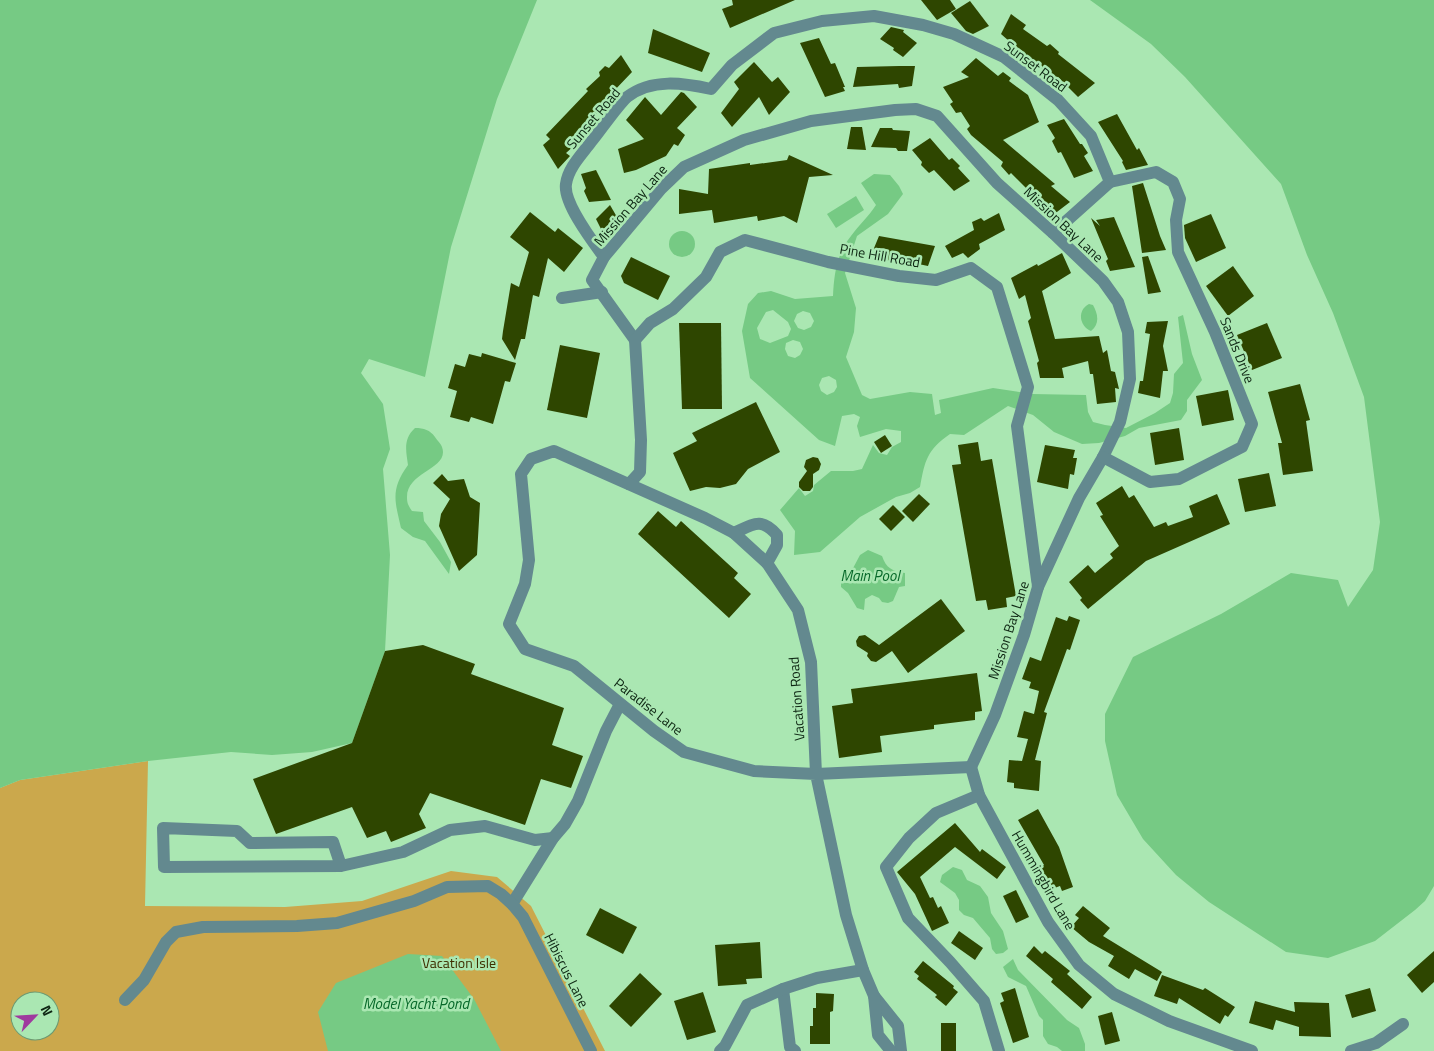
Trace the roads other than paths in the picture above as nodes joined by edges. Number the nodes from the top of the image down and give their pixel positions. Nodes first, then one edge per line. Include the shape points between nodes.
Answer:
1 (1110, 182) junction
2 (1053, 233) junction
3 (604, 257) junction
4 (602, 292) junction
5 (562, 298) dead end
6 (635, 340) junction
7 (1103, 457) junction
8 (630, 484) junction
9 (734, 533) junction
10 (767, 563) junction
11 (1038, 587) junction
12 (509, 624) joint
13 (620, 704) junction
14 (972, 767) junction
15 (816, 774) junction
16 (979, 795) junction
17 (553, 838) junction
18 (341, 866) junction
19 (512, 904) junction
20 (863, 970) junction
21 (782, 989) junction
22 (874, 996) junction
23 (125, 1000) dead end
24 (1403, 1024) dead end
25 (591, 1051) edge
26 (720, 1051) edge
27 (795, 1051) edge
28 (891, 1051) edge
29 (901, 1051) edge
30 (1000, 1051) edge
31 (1252, 1051) edge
32 (1351, 1051) edge

1 - 2 street
1 - 3 street, Sunset Road via 1090,136 1058,100 1004,57 954,34 923,25 874,16 822,21 774,33 732,66 711,89 666,83 644,87 626,98 573,165 565,184 570,204 582,228
1 - 7 street, Sands Drive via 1156,172 1173,182 1180,199 1176,220 1178,252 1252,424 1242,447 1179,479 1150,482
2 - 3 street, Mission Bay Lane via 998,183 937,116 916,109 895,110 811,121 744,140 684,168 661,189
2 - 7 street, Mission Bay Lane via 1103,281 1118,302 1128,332 1130,379 1120,422
3 - 4 street, Mission Bay Lane via 592,280
4 - 5 street
4 - 6 street, Mission Bay Lane
6 - 8 street via 640,472
6 - 11 street, Pine Hill Road via 650,323 673,309 706,277 720,252 745,240 828,262 899,276 936,280 971,268 997,287 1028,387 1017,426
7 - 11 street, Mission Bay Lane via 1079,498
8 - 9 street, Vacation Road
8 - 12 street, Vacation Road via 554,450 531,459 520,474 529,560 525,584
9 - 10 street, Vacation Road
9 - 10 street via 755,523 768,525 777,536 777,545
10 - 15 street, Vacation Road via 798,610 810,662
11 - 14 street, Mission Bay Lane via 1024,636
12 - 13 street, Paradise Lane via 525,649 574,666
13 - 15 street, Paradise Lane via 684,752 754,771
13 - 17 street via 578,802
14 - 15 street, Paradise Lane
14 - 16 street, Hummingbird Lane
15 - 20 street, Vacation Road via 846,915
16 - 30 street via 936,813 909,838 886,867 908,918 984,1001
16 - 31 street, Hummingbird Lane via 1048,922 1079,965 1114,994 1169,1021
17 - 18 street via 535,840 485,826 450,830 403,852
17 - 19 street
18 - 18 street via 333,842 250,843 237,831 163,828 164,868
19 - 23 street, Hibiscus Lane via 488,886 447,887 414,901 337,923 203,926 176,932 166,942 144,980
19 - 25 street, Hibiscus Lane via 523,917
20 - 21 street via 817,978
20 - 22 street, Vacation Road
21 - 26 street via 747,1005
21 - 27 street via 790,1047
22 - 28 street, Vacation Road via 878,1035
22 - 29 street, Vacation Road via 898,1026
24 - 32 street via 1376,1043

